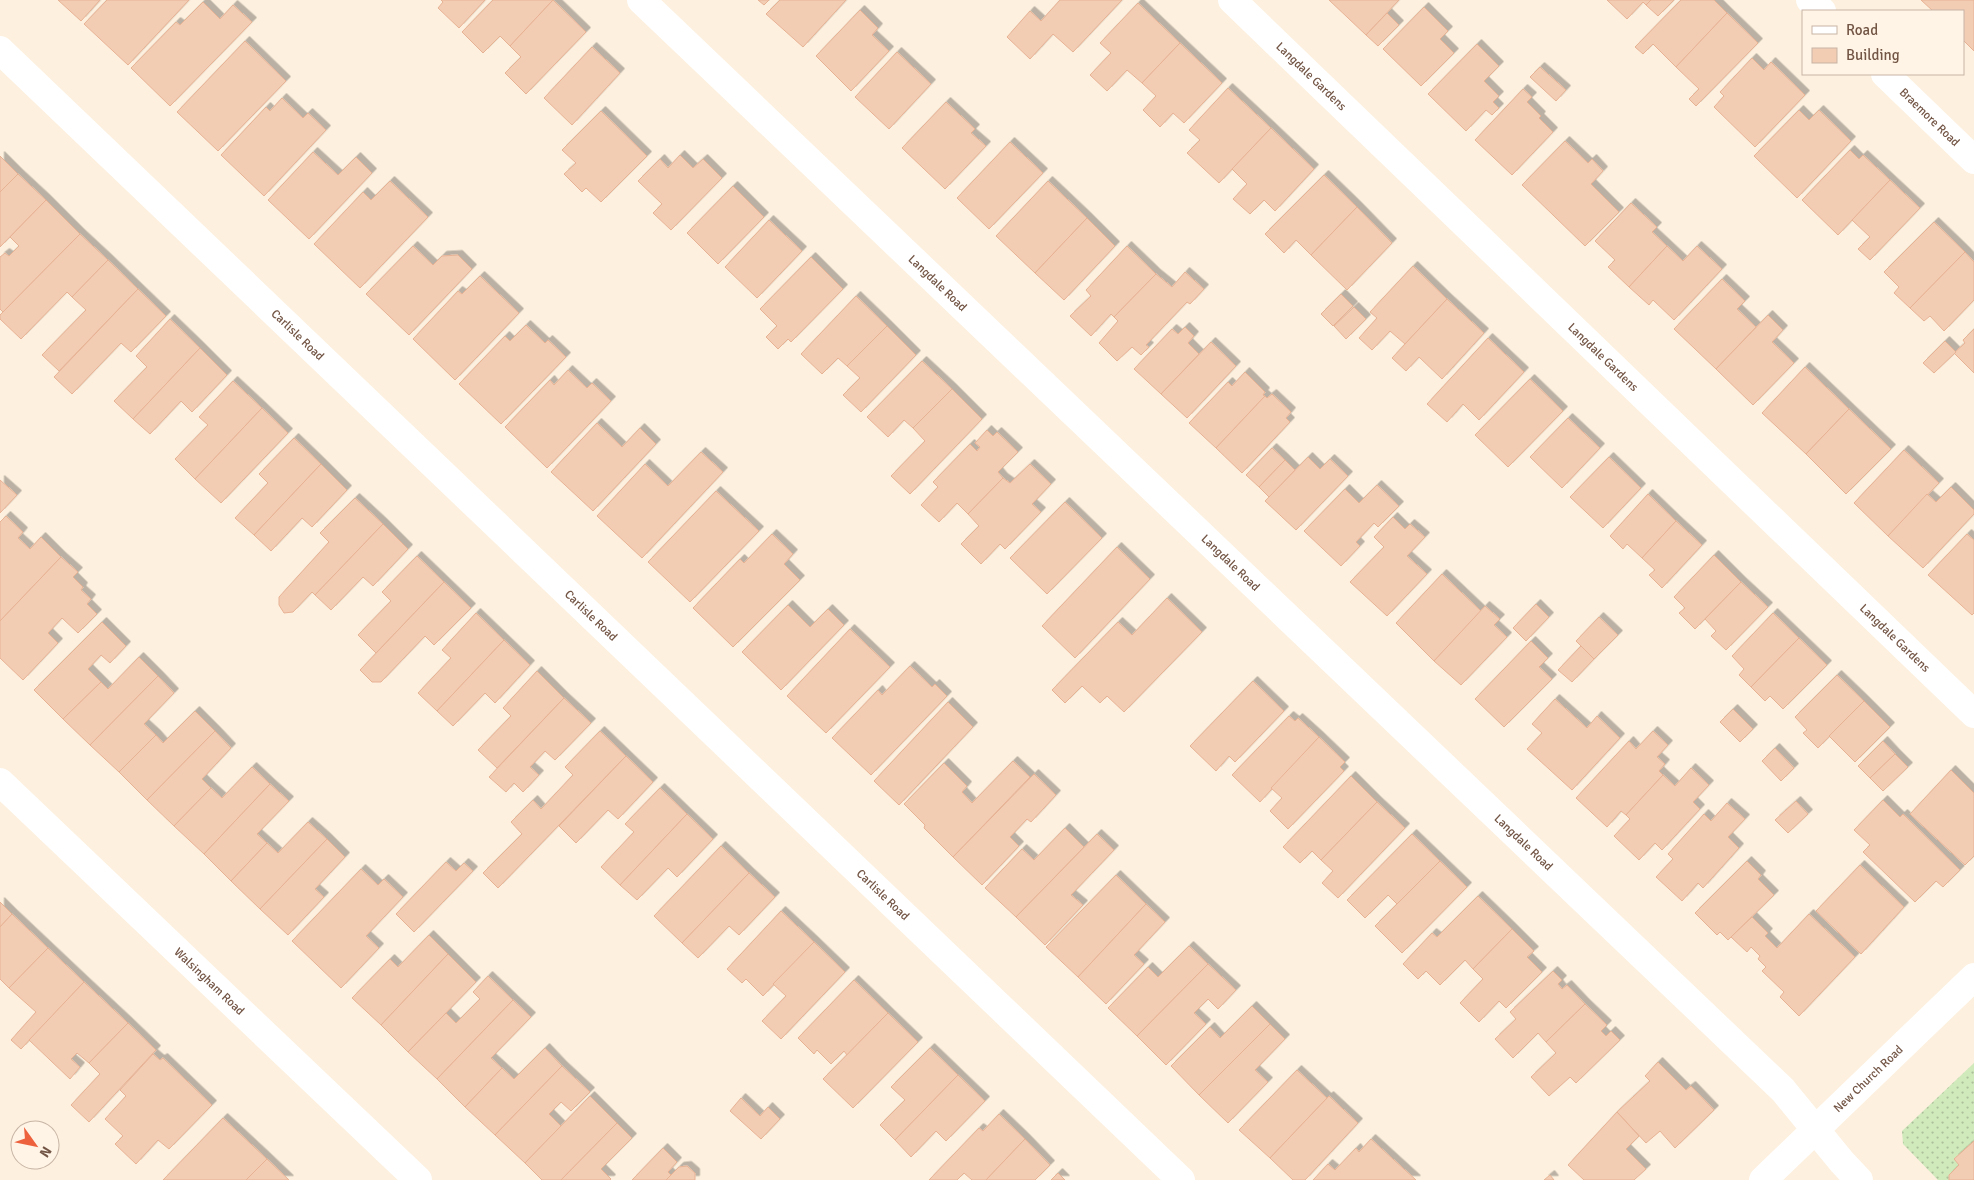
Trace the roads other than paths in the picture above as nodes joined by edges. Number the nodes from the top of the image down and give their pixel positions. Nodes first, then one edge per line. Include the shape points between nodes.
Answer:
1 (641, 0) edge
2 (1232, 0) edge
3 (1810, 0) edge
4 (1821, 10) edge
5 (0, 50) edge
6 (1887, 75) edge
7 (1974, 160) edge
8 (1974, 714) edge
9 (0, 782) edge
10 (1974, 977) edge
11 (1816, 1128) junction
12 (418, 1180) edge
13 (1181, 1180) edge
14 (1763, 1180) edge
15 (1859, 1180) edge

1 - 11 street, Langdale Road via 1783,1090
2 - 8 street, Langdale Gardens
3 - 4 street
5 - 13 street, Carlisle Road
6 - 7 street, Braemore Road
9 - 12 street, Walsingham Road
10 - 11 street, New Church Road
11 - 14 street, New Church Road
11 - 15 street, Langdale Road

